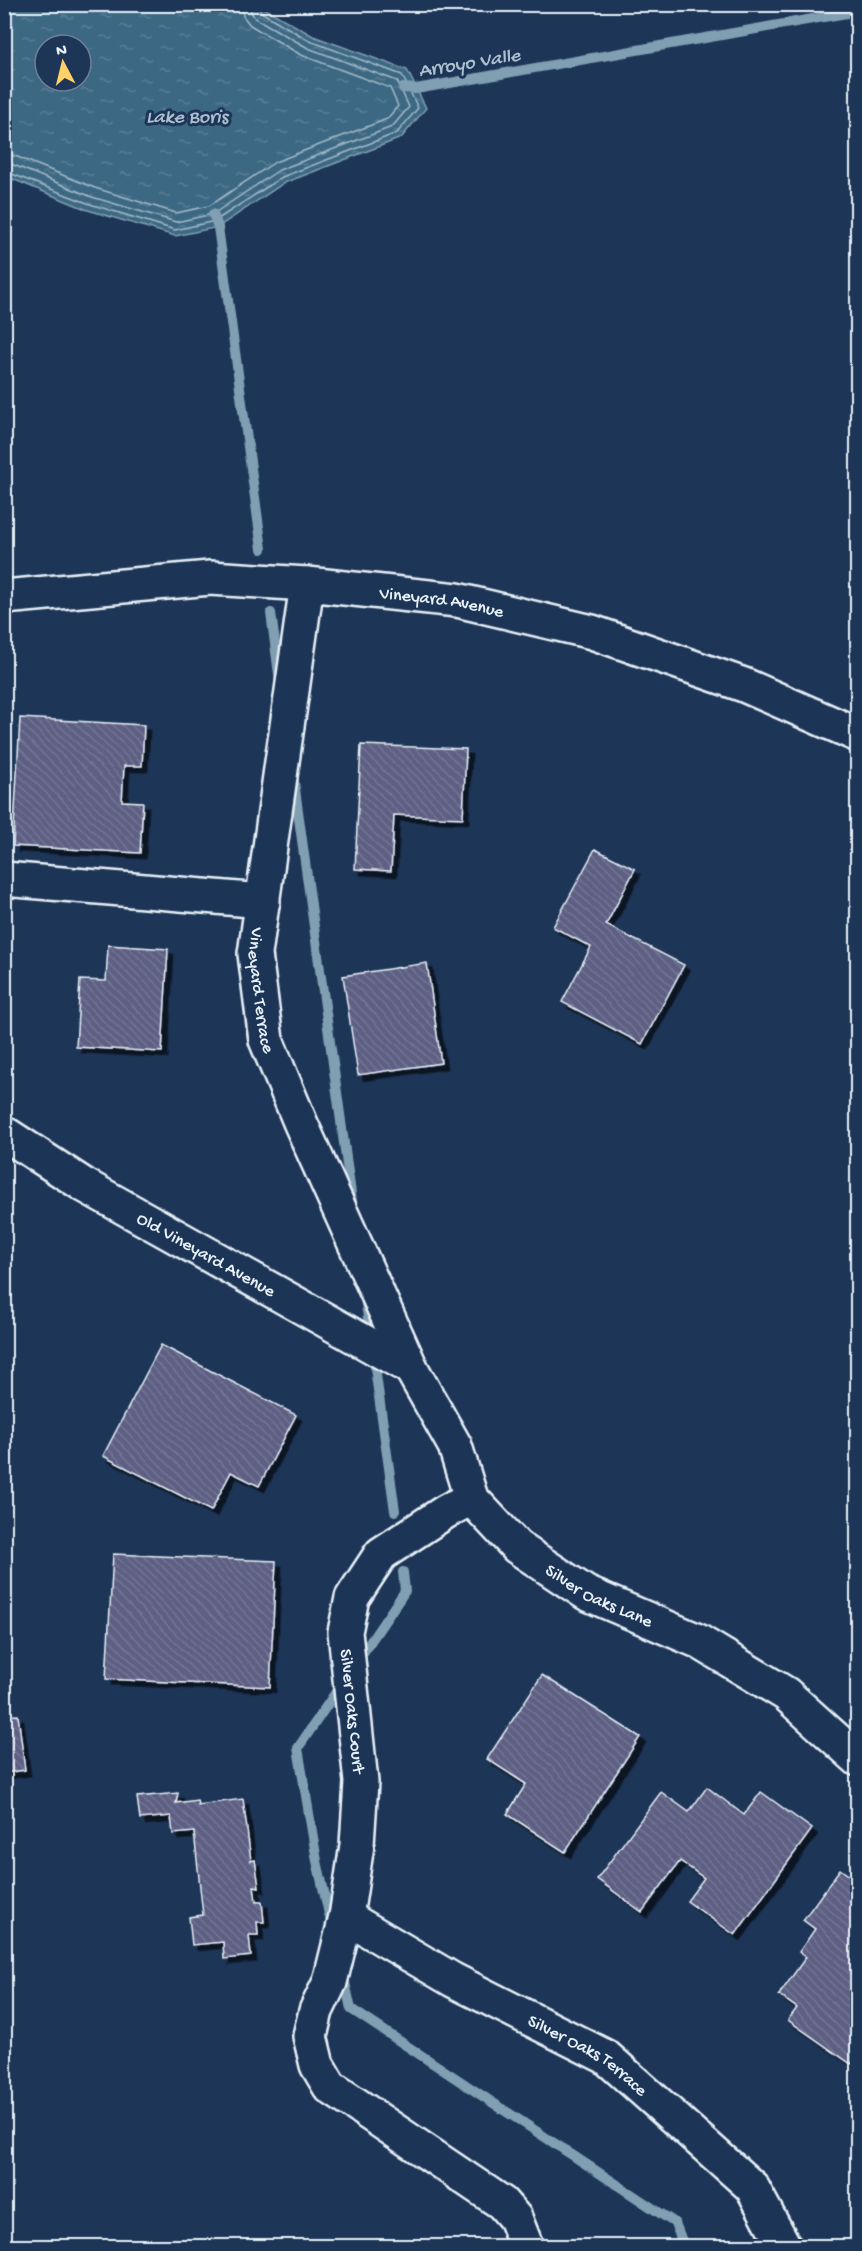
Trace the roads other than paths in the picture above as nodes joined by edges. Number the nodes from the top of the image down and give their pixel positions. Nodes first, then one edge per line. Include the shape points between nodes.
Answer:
1 (307, 584) junction
2 (4, 597) edge
3 (858, 735) edge
4 (4, 879) edge
5 (262, 902) junction
6 (4, 1133) edge
7 (411, 1368) junction
8 (471, 1498) junction
9 (858, 1759) edge
10 (346, 1917) junction
11 (526, 2247) edge
12 (784, 2247) edge

1 - 2 street, Vineyard Avenue via 210,578
1 - 3 street, Vineyard Avenue via 457,600 592,632 744,685
1 - 5 street, Vineyard Terrace
4 - 5 street
5 - 7 street, Vineyard Terrace via 255,954 266,1040
6 - 7 street, Old Vineyard Avenue via 84,1185
7 - 8 street, Silver Oaks Lane via 455,1446
8 - 9 street, Silver Oaks Lane via 517,1547 586,1593 698,1641 786,1694
8 - 10 street, Silver Oaks Court via 381,1554 352,1598 345,1632 361,1782
10 - 11 street, Silver Oaks Court via 330,1982 316,2011 310,2036 317,2065 330,2087 501,2203 515,2218
10 - 12 street, Silver Oaks Terrace via 453,1980 606,2057 752,2187

